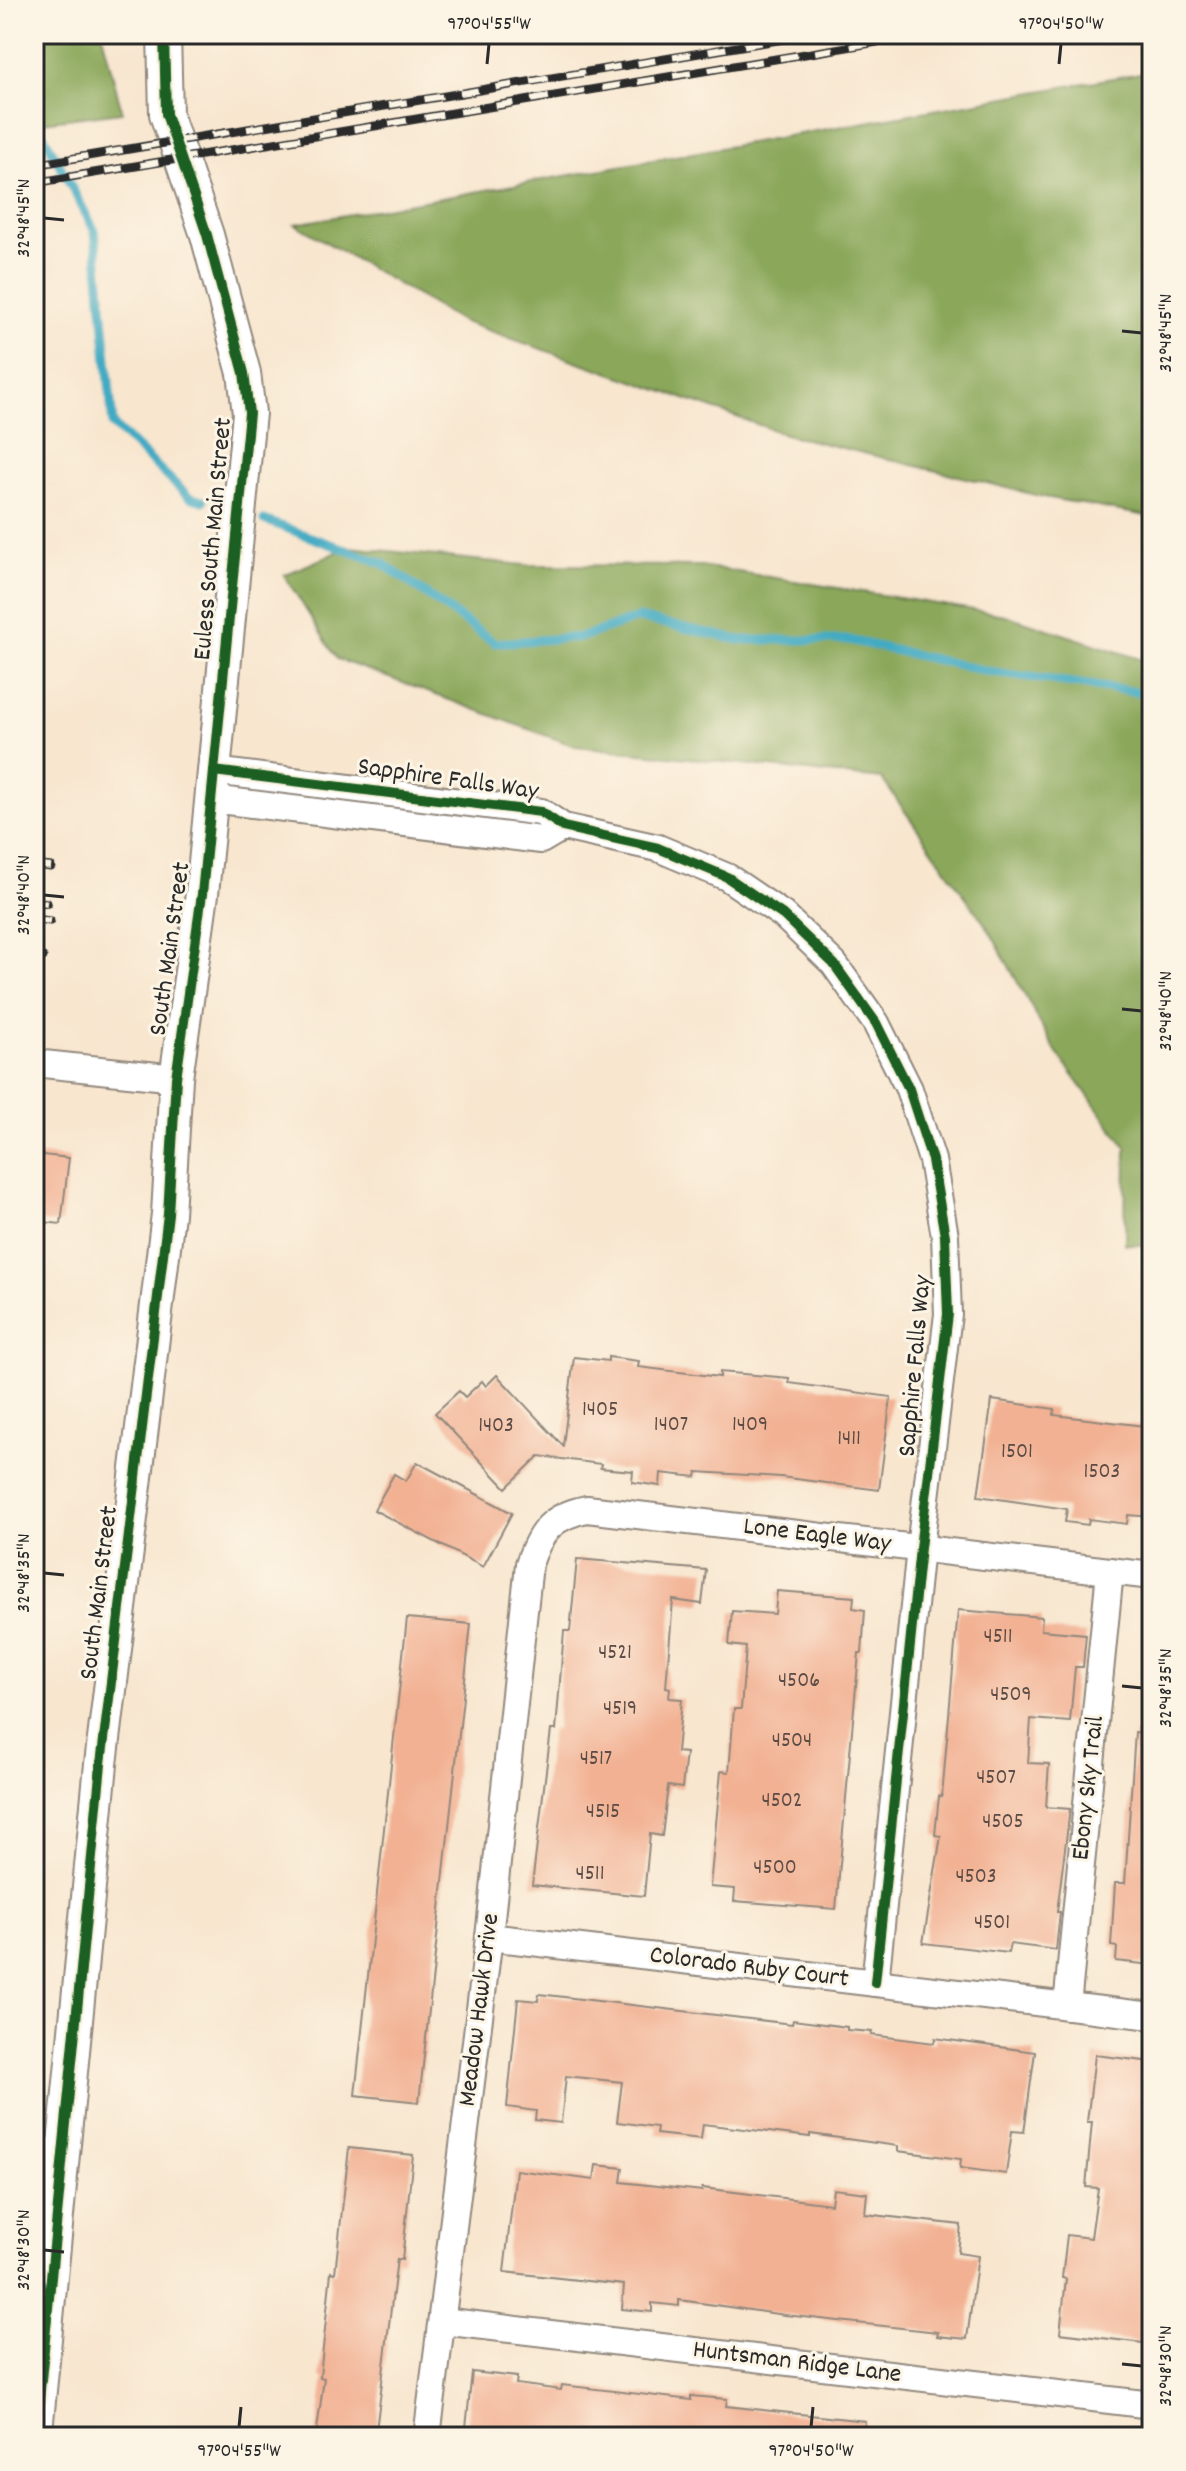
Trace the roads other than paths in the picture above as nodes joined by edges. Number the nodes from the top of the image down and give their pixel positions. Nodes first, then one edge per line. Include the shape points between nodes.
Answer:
1 (164, 34) edge
2 (212, 785) junction
3 (34, 1063) edge
4 (176, 1078) junction
5 (920, 1548) junction
6 (1110, 1571) junction
7 (1152, 1576) edge
8 (527, 1583) joint
9 (489, 1937) junction
10 (875, 1983) junction
11 (1067, 2006) junction
12 (1152, 2016) edge
13 (442, 2321) junction
14 (1152, 2405) edge
15 (37, 2421) dead end
16 (427, 2437) edge

1 - 2 street, Euless South Main Street via 166,114 207,235 244,373 249,413
2 - 4 street, South Main Street
2 - 5 street, Sapphire Falls Way via 541,840 563,827 658,848 727,877 783,915 834,964 876,1023 909,1089 932,1160 945,1236 948,1314
3 - 4 street
4 - 15 street, South Main Street via 168,1214 101,1764
5 - 6 street, Lone Eagle Way
5 - 8 street, Lone Eagle Way via 587,1509 567,1513 536,1542
5 - 10 street, Sapphire Falls Way
6 - 7 street, Lone Eagle Way
6 - 11 street, Ebony Sky Trail
8 - 9 street, Meadow Hawk Drive
9 - 10 street, Colorado Ruby Court
9 - 13 street, Meadow Hawk Drive
10 - 11 street, Colorado Ruby Court
11 - 12 street, Colorado Ruby Court
13 - 14 street, Huntsman Ridge Lane
13 - 16 street, Meadow Hawk Drive

